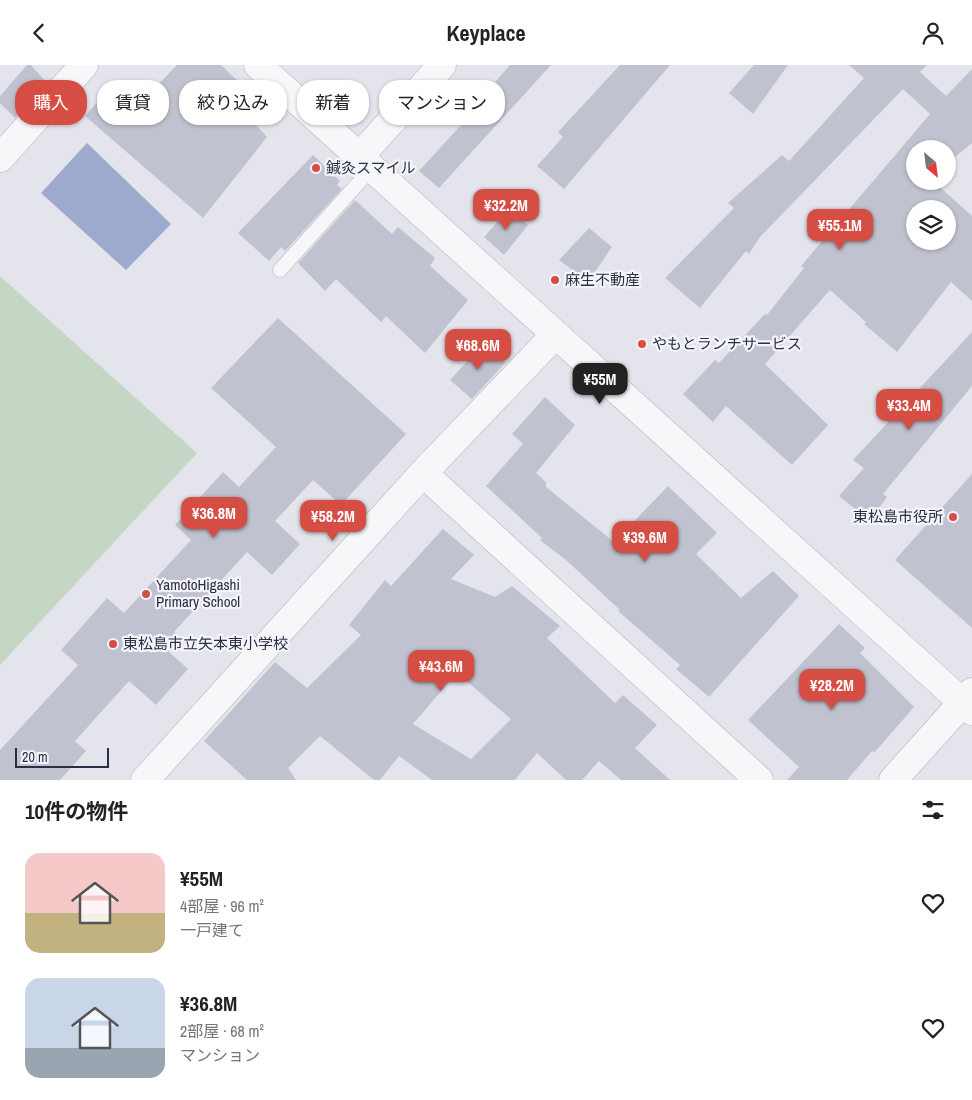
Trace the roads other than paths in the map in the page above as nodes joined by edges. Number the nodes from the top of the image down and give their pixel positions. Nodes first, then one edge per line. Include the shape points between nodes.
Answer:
1 (84, 65) edge
2 (258, 65) edge
3 (442, 65) edge
4 (0, 158) edge
5 (365, 163) junction
6 (280, 270) dead end
7 (555, 335) junction
8 (424, 473) junction
9 (969, 702) edge
10 (145, 780) edge
11 (759, 780) edge
12 (894, 780) edge

1 - 4 street
2 - 5 street
3 - 5 street
5 - 6 lane
5 - 7 street
7 - 8 street
7 - 9 street
8 - 10 street
8 - 11 street
9 - 12 street

